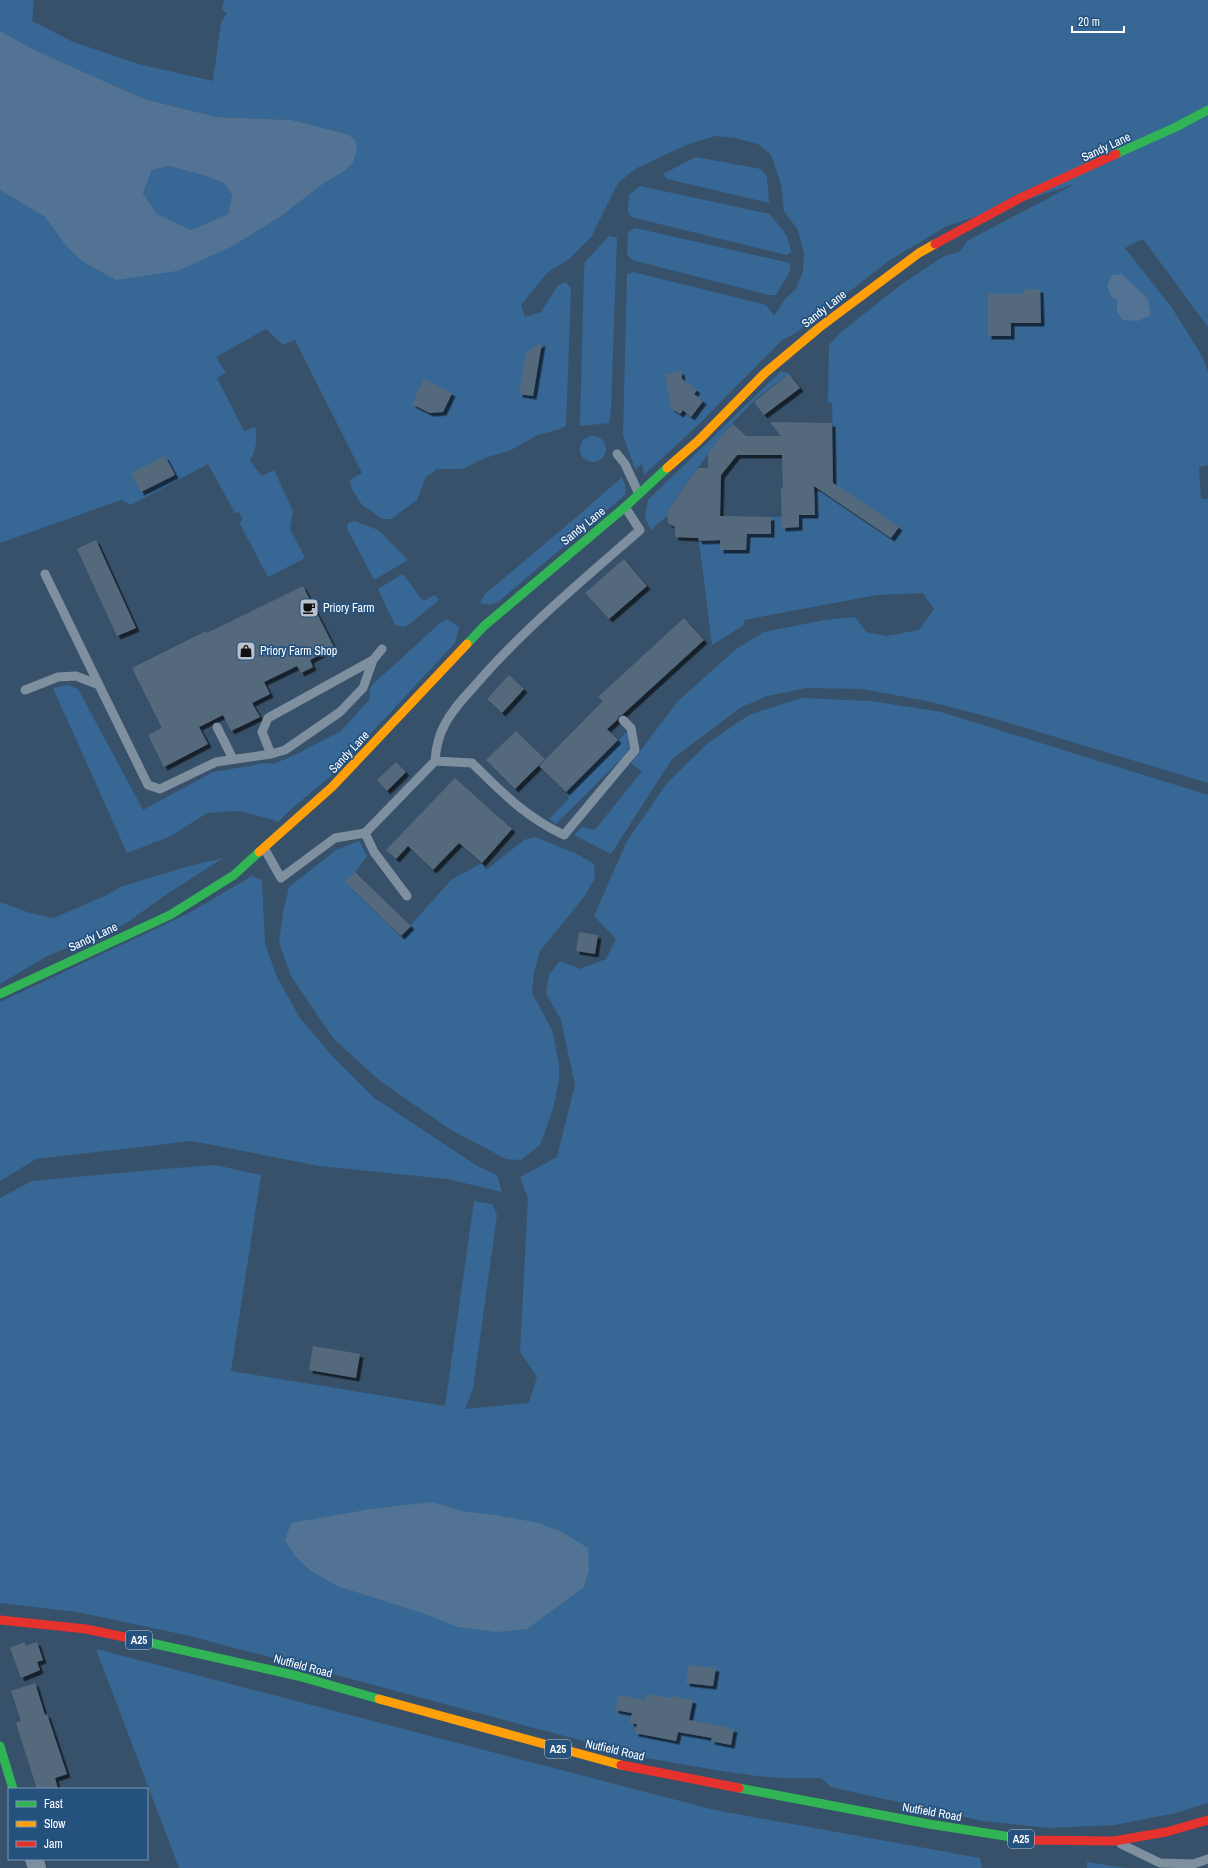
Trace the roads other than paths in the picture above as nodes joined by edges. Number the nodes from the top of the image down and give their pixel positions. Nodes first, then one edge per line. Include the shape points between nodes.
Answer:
1 (1208, 110) edge
2 (617, 454) dead end
3 (639, 494) junction
4 (625, 508) junction
5 (45, 574) dead end
6 (382, 649) dead end
7 (373, 660) junction
8 (99, 686) junction
9 (25, 690) dead end
10 (623, 720) dead end
11 (217, 727) dead end
12 (271, 754) junction
13 (233, 759) junction
14 (435, 761) junction
15 (365, 833) junction
16 (264, 848) junction
17 (407, 896) dead end
18 (0, 994) edge
19 (0, 1620) edge
20 (0, 1746) edge
21 (1, 1756) edge
22 (13, 1788) edge
23 (1208, 1820) edge
24 (1114, 1841) junction
25 (1208, 1859) edge

1 - 3 street, Sandy Lane via 1020,198 919,253 820,327 765,373 698,442
2 - 3 lane via 625,464
3 - 4 street, Sandy Lane
4 - 14 lane via 640,530 509,648 483,676 452,712 444,726 437,740
4 - 16 street, Sandy Lane via 484,626 332,787
5 - 8 lane
6 - 7 lane
7 - 12 lane via 363,688 340,712 285,750
7 - 12 lane via 268,718 262,732
8 - 9 lane via 76,676 58,677
8 - 13 lane via 148,786 160,789 216,762
10 - 14 lane via 631,728 635,750 564,835 542,825 515,805 472,763
11 - 13 lane
12 - 13 lane
14 - 15 lane
15 - 16 lane via 335,838 281,878
15 - 17 lane via 374,852
16 - 18 street, Sandy Lane via 234,875 170,915
19 - 24 street, Nutfield Road / A25 via 86,1629 192,1651 298,1676 551,1747 669,1775 1028,1840
20 - 21 street
21 - 22 street
23 - 24 street, Nutfield Road / A25 via 1166,1832
24 - 25 lane via 1160,1863 1192,1864

